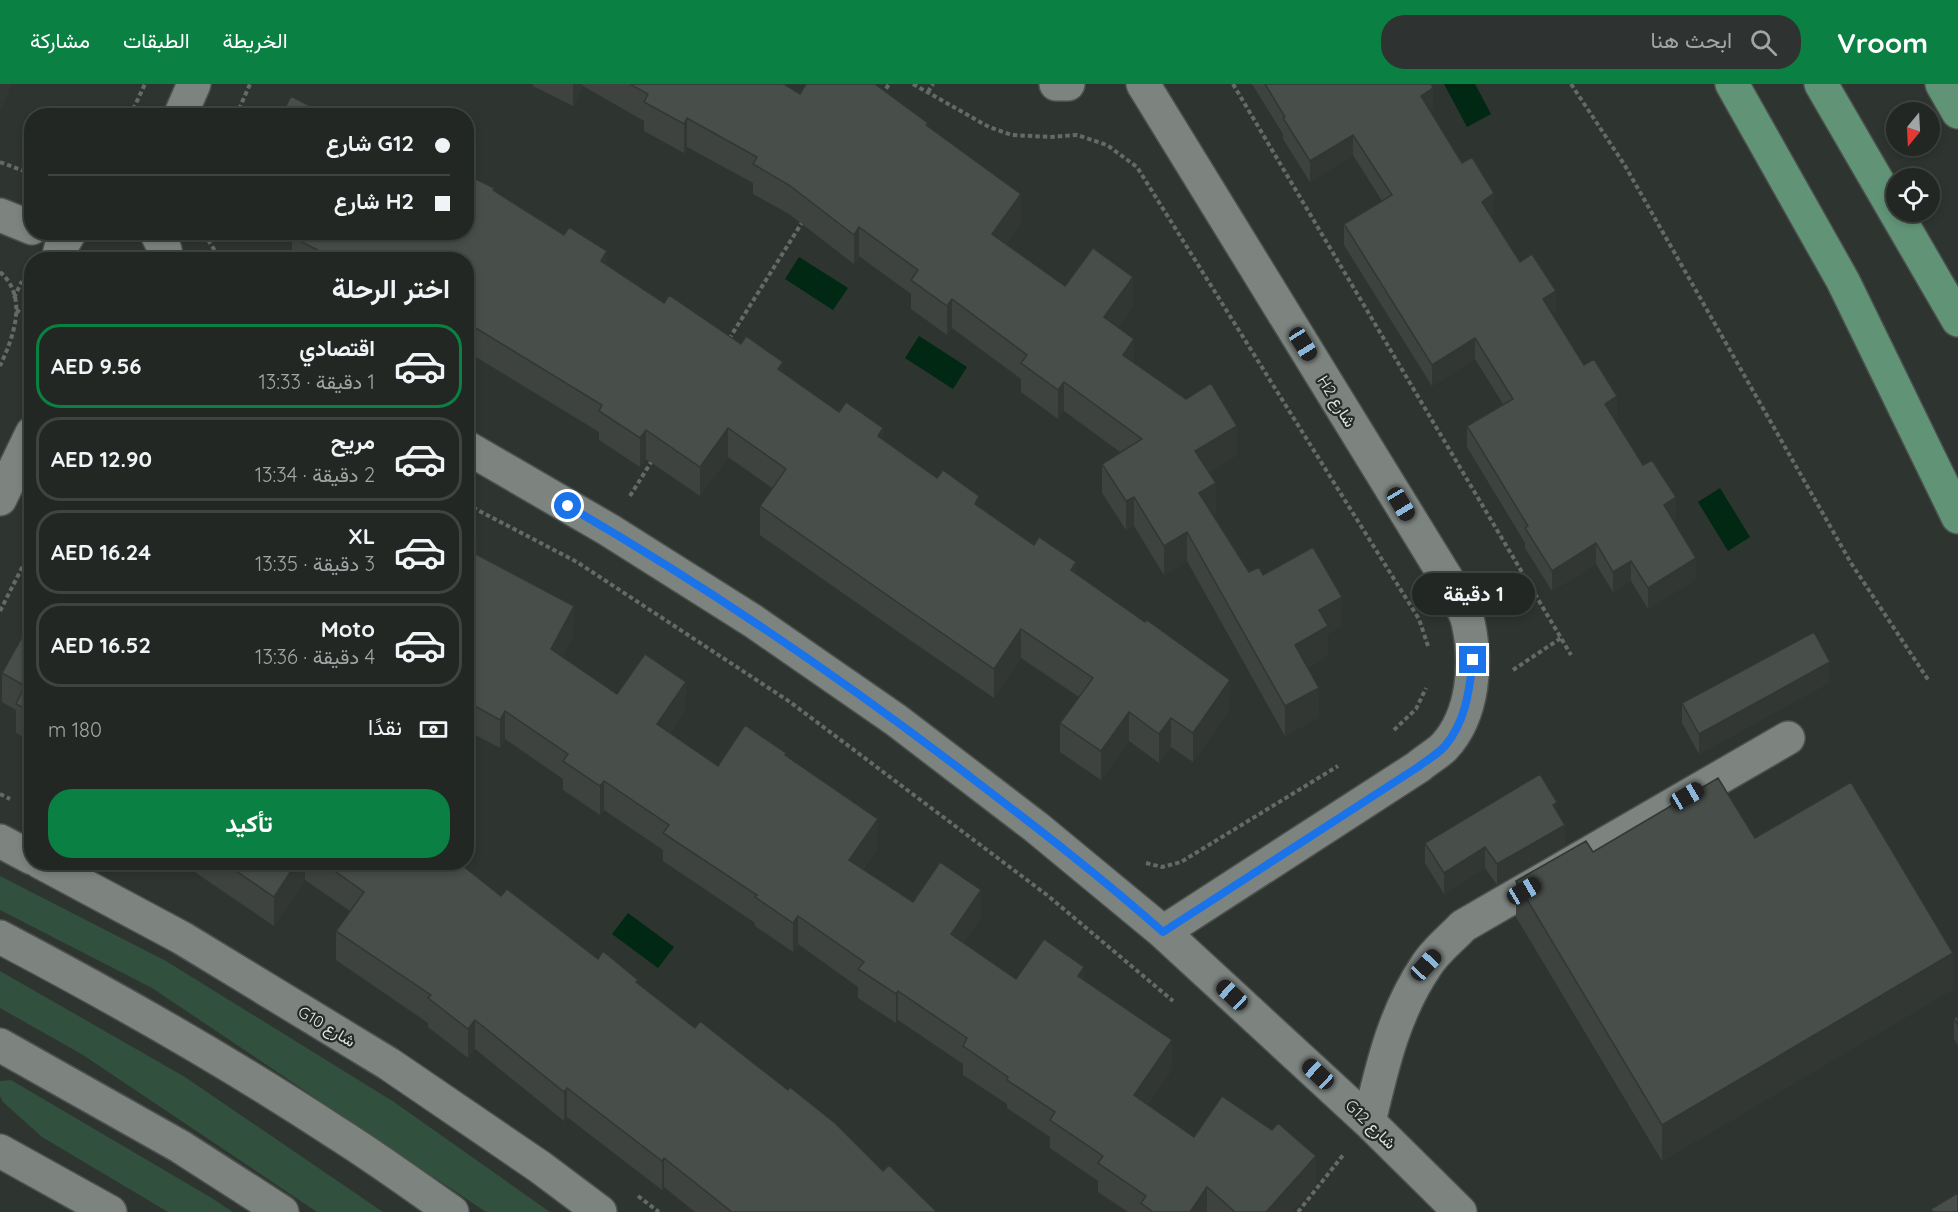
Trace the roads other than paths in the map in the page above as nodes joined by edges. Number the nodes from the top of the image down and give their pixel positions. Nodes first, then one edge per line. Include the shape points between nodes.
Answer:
1 (194, 84) edge
2 (1056, 84) edge
3 (1068, 84) edge
4 (1143, 84) edge
5 (1732, 84) edge
6 (1821, 84) edge
7 (1942, 84) edge
8 (184, 108) edge
9 (1958, 112) edge
10 (0, 215) edge
11 (24, 225) edge
12 (1958, 320) edge
13 (24, 450) edge
14 (474, 452) edge
15 (0, 499) edge
16 (1958, 517) edge
17 (1788, 738) dead end
18 (0, 841) edge
19 (24, 854) edge
20 (55, 870) edge
21 (1163, 932) junction
22 (0, 937) edge
23 (0, 1045) edge
24 (1370, 1122) junction
25 (0, 1151) edge
26 (110, 1212) edge
27 (282, 1212) edge
28 (452, 1212) edge
29 (600, 1212) edge
30 (1460, 1212) edge

1 - 8 street
2 - 3 street
4 - 21 street, H2 شارع via 1450,584 1467,620 1473,660 1468,700 1444,747
5 - 16 main road via 1844,281
6 - 12 main road
7 - 9 main road
10 - 11 street
13 - 15 street
14 - 21 street, G12 شارع via 609,530 753,621 896,720 1061,846
17 - 24 street via 1463,926 1426,965 1399,1014 1383,1061
18 - 19 street
20 - 29 street, G10 شارع via 182,938 389,1064
21 - 24 street, G12 شارع
22 - 28 street via 198,1047 336,1132
23 - 27 street via 181,1147
24 - 30 street, G12 شارع
25 - 26 street

